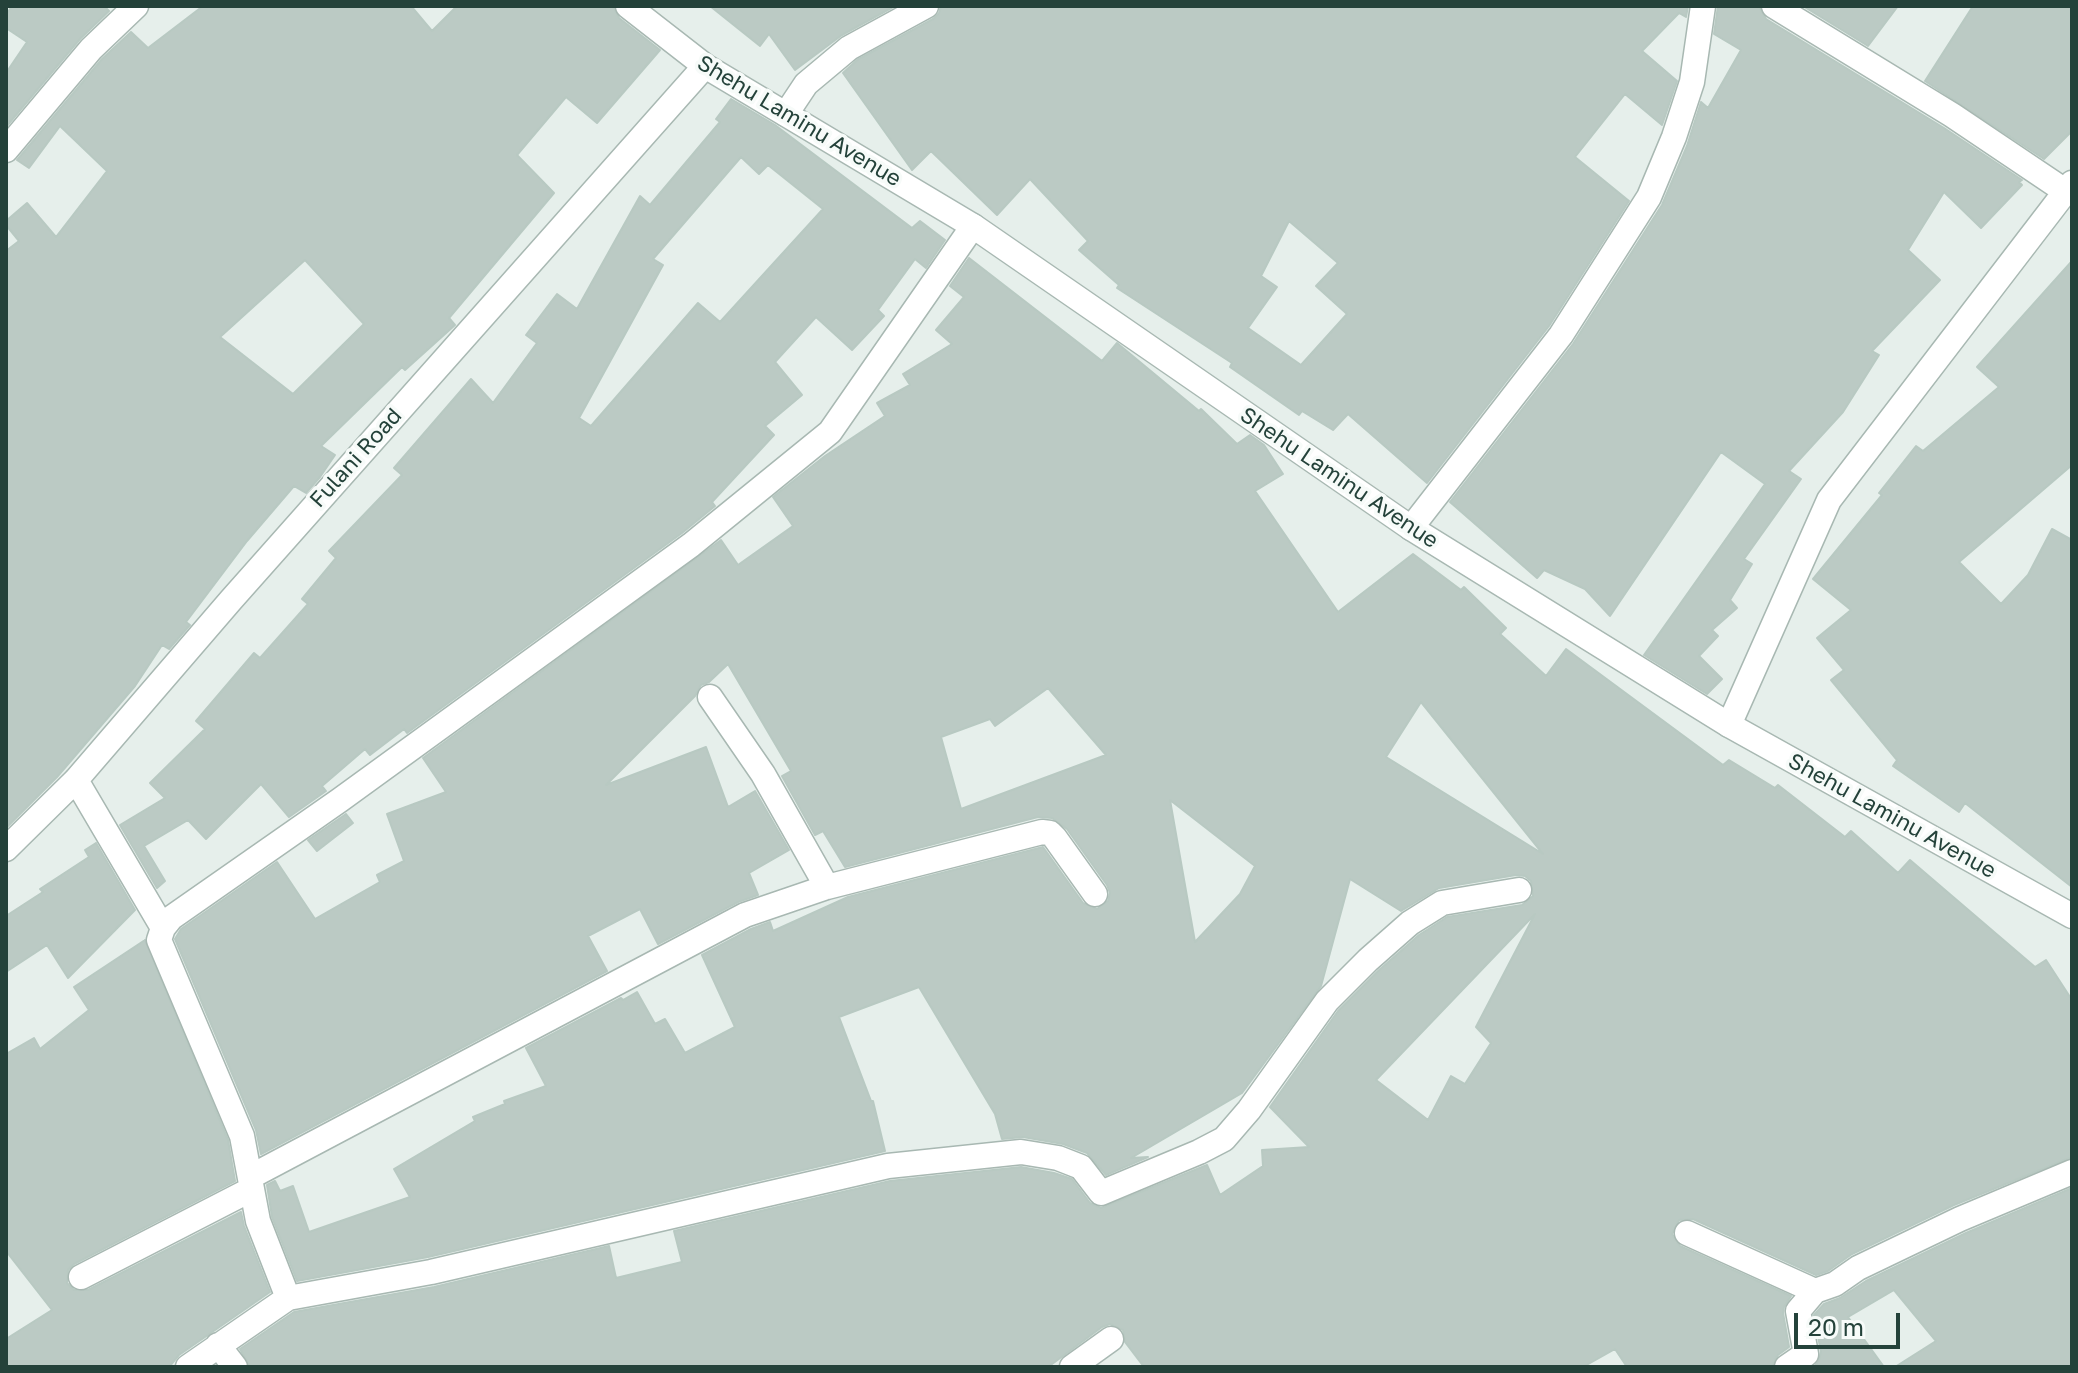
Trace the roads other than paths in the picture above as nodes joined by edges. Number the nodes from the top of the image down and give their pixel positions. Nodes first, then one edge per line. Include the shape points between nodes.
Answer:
1 (136, 6) edge
2 (628, 6) edge
3 (926, 6) edge
4 (1703, 6) edge
5 (1774, 6) edge
6 (705, 66) junction
7 (786, 114) junction
8 (6, 150) edge
9 (2068, 187) edge
10 (973, 226) junction
11 (1411, 528) junction
12 (710, 697) dead end
13 (1729, 725) junction
14 (76, 780) junction
15 (6, 849) edge
16 (827, 887) junction
17 (1519, 890) dead end
18 (1095, 894) dead end
19 (2072, 916) edge
20 (163, 928) junction
21 (2072, 1172) edge
22 (251, 1183) junction
23 (1687, 1233) dead end
24 (81, 1277) dead end
25 (1815, 1291) junction
26 (288, 1298) junction
27 (1111, 1339) dead end
28 (218, 1345) junction
29 (188, 1367) edge
30 (235, 1367) edge
31 (1072, 1367) edge
32 (1787, 1367) edge

1 - 8 street via 91,49
2 - 6 street, Shehu Laminu Avenue
3 - 7 street via 849,48 806,84
4 - 11 street via 1692,82 1649,197 1561,335
5 - 9 street
6 - 7 street, Shehu Laminu Avenue
6 - 14 street, Fulani Road
7 - 10 street, Shehu Laminu Avenue
9 - 13 street via 1829,500
10 - 11 street, Shehu Laminu Avenue
10 - 20 street via 830,432 691,545
11 - 13 street, Shehu Laminu Avenue
12 - 16 street via 763,774
13 - 19 street, Shehu Laminu Avenue
14 - 15 street, Fulani Road
14 - 20 street
16 - 18 street via 1042,832 1055,838
16 - 22 street via 745,915
17 - 26 street via 1442,903 1410,923 1327,1001 1224,1139 1101,1193 1081,1167 1021,1152 888,1166 431,1272
20 - 22 street via 159,940 242,1136
21 - 25 street via 1960,1219
22 - 24 street
22 - 26 street via 258,1221
23 - 25 street
25 - 32 street via 1798,1311 1806,1354
26 - 28 street
27 - 31 street
28 - 29 street
28 - 30 street

